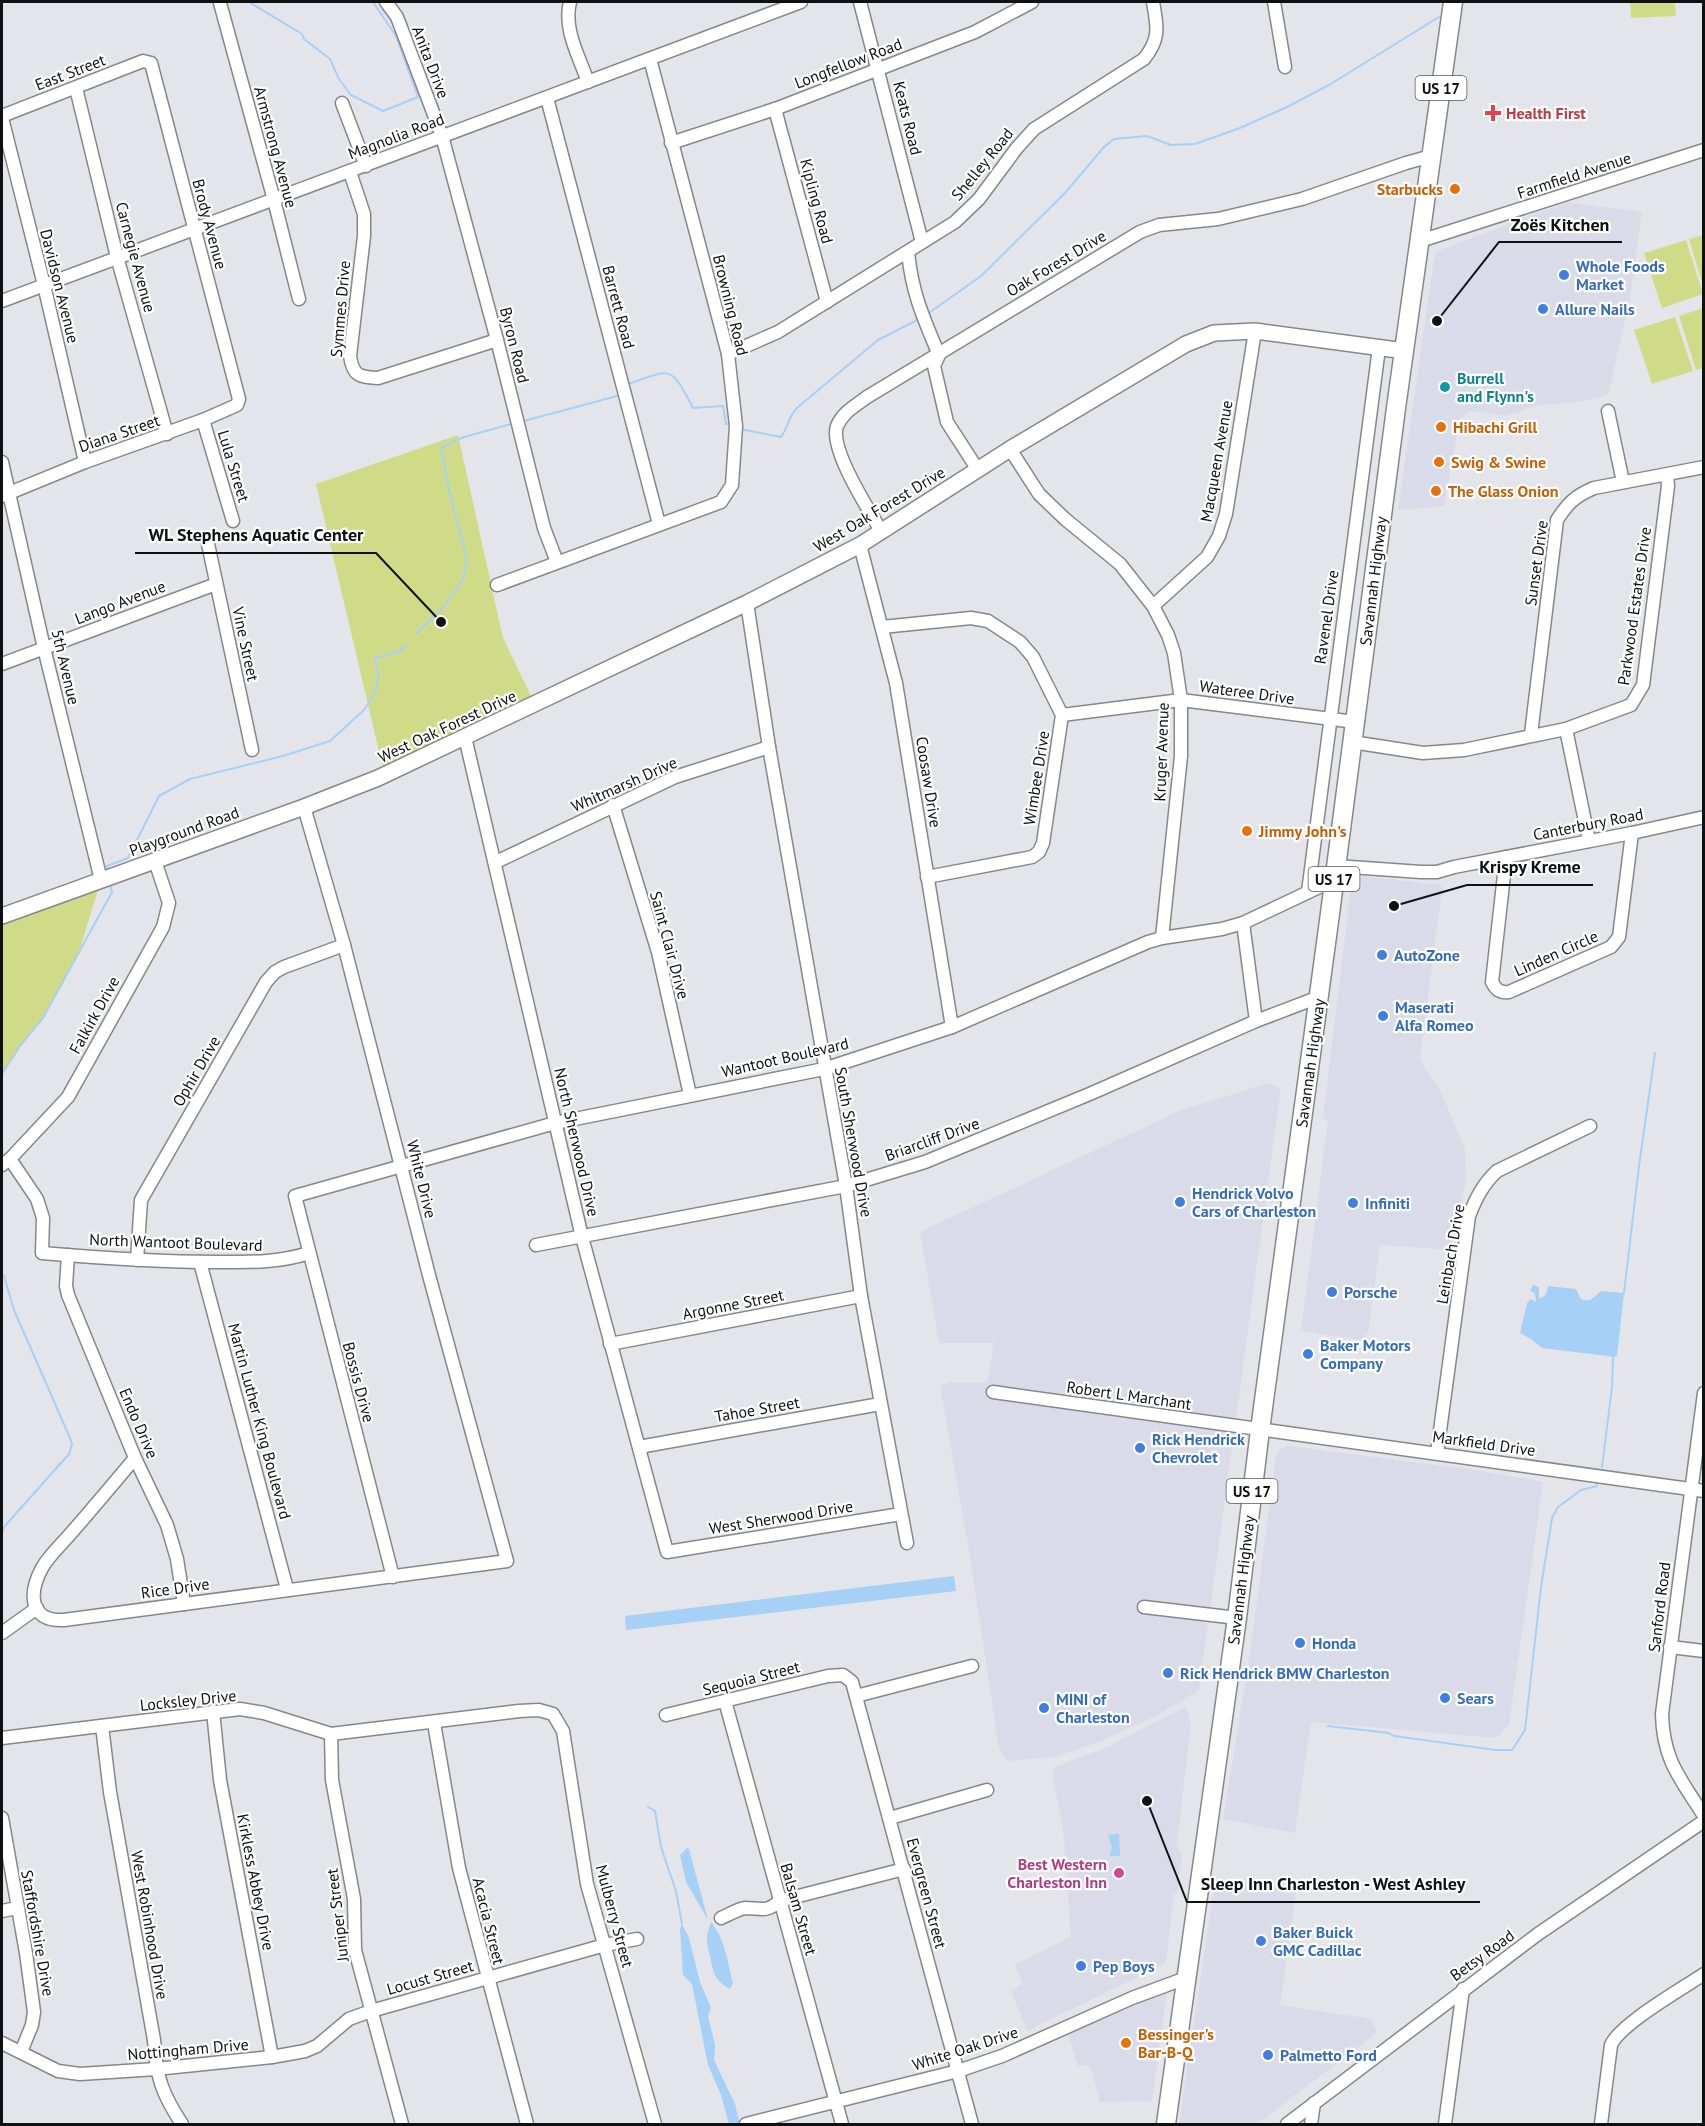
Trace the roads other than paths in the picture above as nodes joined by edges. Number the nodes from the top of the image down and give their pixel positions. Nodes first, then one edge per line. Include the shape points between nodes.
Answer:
1 (386, 2) edge
2 (570, 2) edge
3 (801, 2) edge
4 (860, 2) edge
5 (1032, 2) edge
6 (1153, 2) edge
7 (1274, 2) edge
8 (1454, 2) edge
9 (220, 3) dead end
10 (778, 6) edge
11 (651, 59) junction
12 (151, 63) joint
13 (1285, 67) dead end
14 (878, 68) junction
15 (588, 82) junction
16 (76, 88) junction
17 (547, 98) junction
18 (342, 103) dead end
19 (775, 109) junction
20 (2, 117) edge
21 (442, 136) junction
22 (671, 143) junction
23 (1704, 150) edge
24 (1431, 156) junction
25 (366, 166) junction
26 (350, 172) junction
27 (274, 200) junction
28 (194, 230) junction
29 (1420, 241) junction
30 (922, 242) junction
31 (908, 252) junction
32 (117, 257) junction
33 (44, 285) junction
34 (299, 299) dead end
35 (2, 301) edge
36 (827, 302) junction
37 (1255, 331) junction
38 (497, 340) junction
39 (1379, 348) junction
40 (1405, 351) junction
41 (728, 354) junction
42 (939, 355) junction
43 (238, 393) joint
44 (1608, 411) dead end
45 (203, 420) junction
46 (167, 434) junction
47 (1010, 449) junction
48 (2, 462) edge
49 (85, 462) junction
50 (1704, 467) edge
51 (978, 470) junction
52 (1667, 475) junction
53 (1623, 482) junction
54 (5, 494) edge
55 (233, 521) dead end
56 (660, 524) junction
57 (881, 531) junction
58 (207, 544) dead end
59 (860, 545) junction
60 (557, 562) junction
61 (216, 584) junction
62 (497, 585) dead end
63 (747, 603) junction
64 (1153, 606) junction
65 (882, 627) junction
66 (44, 648) junction
67 (2, 664) edge
68 (1181, 700) junction
69 (1062, 715) junction
70 (1329, 720) junction
71 (1355, 722) junction
72 (1566, 729) junction
73 (1531, 735) junction
74 (465, 737) junction
75 (1352, 742) junction
76 (769, 747) junction
77 (252, 750) dead end
78 (378, 777) joint
79 (613, 805) junction
80 (304, 807) junction
81 (1704, 817) edge
82 (1632, 833) junction
83 (1589, 841) junction
84 (1506, 857) junction
85 (155, 861) junction
86 (496, 862) junction
87 (1335, 873) junction
88 (927, 877) junction
89 (100, 880) junction
90 (1308, 892) junction
91 (2, 916) edge
92 (1243, 923) junction
93 (1162, 938) junction
94 (344, 945) junction
95 (1319, 997) junction
96 (1256, 1021) junction
97 (952, 1028) junction
98 (824, 1069) junction
99 (690, 1095) junction
100 (555, 1123) junction
101 (1590, 1126) dead end
102 (6, 1162) edge
103 (403, 1167) junction
104 (846, 1186) junction
105 (295, 1196) joint
106 (582, 1237) junction
107 (536, 1245) dead end
108 (309, 1253) junction
109 (68, 1255) junction
110 (137, 1260) junction
111 (200, 1262) junction
112 (861, 1296) junction
113 (610, 1344) junction
114 (993, 1392) dead end
115 (1704, 1393) edge
116 (880, 1404) junction
117 (1260, 1430) junction
118 (639, 1447) junction
119 (1437, 1453) junction
120 (135, 1458) junction
121 (1697, 1490) edge
122 (901, 1514) junction
123 (907, 1543) dead end
124 (667, 1552) joint
125 (507, 1561) joint
126 (393, 1576) junction
127 (288, 1589) junction
128 (184, 1604) junction
129 (1144, 1606) dead end
130 (37, 1608) junction
131 (1237, 1618) junction
132 (2, 1633) edge
133 (1670, 1647) junction
134 (1704, 1651) edge
135 (972, 1666) dead end
136 (843, 1675) joint
137 (856, 1696) junction
138 (725, 1701) junction
139 (213, 1711) junction
140 (553, 1714) joint
141 (666, 1715) dead end
142 (434, 1723) junction
143 (102, 1726) junction
144 (331, 1734) junction
145 (2, 1738) edge
146 (987, 1790) dead end
147 (1704, 1816) edge
148 (2, 1818) edge
149 (890, 1818) junction
150 (1704, 1821) edge
151 (904, 1869) junction
152 (779, 1901) junction
153 (17, 1908) junction
154 (2, 1911) edge
155 (721, 1918) dead end
156 (637, 1939) dead end
157 (605, 1945) junction
158 (1704, 1974) edge
159 (487, 1978) junction
160 (1186, 1978) junction
161 (1463, 1989) junction
162 (371, 2011) junction
163 (2, 2043) edge
164 (21, 2052) junction
165 (272, 2057) junction
166 (156, 2069) junction
167 (958, 2071) junction
168 (836, 2102) junction
169 (1314, 2103) junction
170 (182, 2124) edge
171 (402, 2124) edge
172 (527, 2124) edge
173 (656, 2124) edge
174 (746, 2124) edge
175 (842, 2124) edge
176 (972, 2124) edge
177 (1166, 2124) edge
178 (1287, 2124) edge
179 (1311, 2124) edge
180 (1446, 2124) edge
181 (1601, 2124) edge

1 - 21 street, Anita Drive via 397,17
2 - 15 street via 568,26
3 - 10 street, Magnolia Road
4 - 14 street, Keats Road
5 - 14 street, Longfellow Road via 975,32
6 - 30 street, Shelley Road via 1158,32 1144,59 1034,129 973,205 955,222
7 - 13 street
8 - 24 highway, Savannah Highway / US 17
9 - 27 street, Armstrong Avenue
10 - 11 street, Magnolia Road
11 - 15 street, Magnolia Road
11 - 22 street, Browning Road
12 - 16 street, East Street via 143,61
12 - 28 street, Brody Avenue
14 - 19 street, Longfellow Road
14 - 30 street, Keats Road
15 - 17 street, Magnolia Road
16 - 20 street, East Street
16 - 32 street, Carnegie Avenue
17 - 21 street, Magnolia Road
17 - 56 street, Barrett Road
18 - 25 street
19 - 22 street, Longfellow Road
19 - 36 street, Kipling Road
20 - 33 street, Davidson Avenue
21 - 25 street, Magnolia Road
21 - 38 street, Byron Road
22 - 41 street, Browning Road
23 - 29 street, Farmfield Avenue
24 - 29 highway, Savannah Highway / US 17
24 - 42 street, Oak Forest Drive via 1302,198 1218,219 1159,225 1140,232
25 - 26 street, Magnolia Road
26 - 27 street, Magnolia Road
26 - 38 street, Symmes Drive via 364,214 350,356 357,374 378,378
27 - 28 street, Magnolia Road
27 - 34 street, Armstrong Avenue
28 - 32 street, Magnolia Road
28 - 43 street, Brody Avenue
29 - 40 highway, Savannah Highway / US 17
30 - 31 street, Shelley Road
31 - 36 street, Shelley Road
31 - 42 street via 916,302
32 - 33 street, Magnolia Road
32 - 46 street, Carnegie Avenue
33 - 35 street, Magnolia Road
33 - 49 street, Davidson Avenue
36 - 41 street, Shelley Road via 778,332
37 - 39 main road, West Oak Forest Drive
37 - 47 main road, West Oak Forest Drive via 1214,333 1186,344
37 - 64 street, Macqueen Avenue via 1226,514 1219,536 1207,557
38 - 60 street, Byron Road via 544,528
39 - 40 main road, West Oak Forest Drive
39 - 70 street, Ravenel Drive
40 - 71 highway, Savannah Highway / US 17
41 - 56 street, Browning Road via 736,426 732,485 721,502
42 - 51 street via 934,366 947,422
42 - 57 street, Oak Forest Drive via 845,413 836,428 837,447
43 - 45 street, Diana Street via 237,405
44 - 53 street
45 - 46 street, Diana Street
45 - 55 street, Lula Street
46 - 49 street, Diana Street
47 - 51 main road, West Oak Forest Drive
47 - 64 street, Kruger Avenue via 1039,494 1120,564
48 - 54 street, 5th Avenue
49 - 54 street, Diana Street
50 - 52 street, Sunset Drive
51 - 57 main road, West Oak Forest Drive
52 - 53 street, Sunset Drive
52 - 72 street, Parkwood Estates Drive via 1643,685 1631,705
53 - 73 street, Sunset Drive via 1583,493 1568,503 1557,520
54 - 66 street, 5th Avenue
56 - 60 street, Browning Road
57 - 59 main road, West Oak Forest Drive
58 - 61 street, Vine Street
59 - 63 main road, West Oak Forest Drive
59 - 65 street, Coosaw Drive
60 - 62 street, Browning Road
61 - 66 street, Lango Avenue
61 - 77 street, Vine Street
63 - 74 main road, West Oak Forest Drive
63 - 76 street, South Sherwood Drive
64 - 68 street, Kruger Avenue via 1174,653
65 - 69 street, Wimbee Drive via 971,618 988,621 1020,642 1033,657
65 - 88 street, Coosaw Drive via 896,683
66 - 67 street, Lango Avenue
66 - 89 street, 5th Avenue
68 - 69 street, Wateree Drive
68 - 70 street, Wateree Drive
68 - 93 street, Kruger Avenue via 1181,756
69 - 88 street, Wimbee Drive via 1039,852
70 - 71 street, Wateree Drive
70 - 90 street, Ravenel Drive
71 - 75 highway, Savannah Highway / US 17
72 - 73 street, Parkwood Estates Drive
72 - 83 street
73 - 75 street, Parkwood Estates Drive via 1464,750 1423,753
74 - 78 main road, West Oak Forest Drive
74 - 86 street, North Sherwood Drive
75 - 87 highway, Savannah Highway / US 17
76 - 79 street, Whitmarsh Drive via 675,777
76 - 98 street, South Sherwood Drive
78 - 80 main road, Playground Road
79 - 86 street, Whitmarsh Drive
79 - 99 street, Saint Clair Drive via 658,952
80 - 85 main road, Playground Road
80 - 94 street, White Drive
81 - 82 street, Canterbury Road
82 - 83 street, Canterbury Road
82 - 84 street, Linden Circle via 1617,943 1503,992 1492,982
83 - 84 street, Canterbury Road
84 - 87 street, Canterbury Road via 1437,872
85 - 89 main road, Playground Road
85 - 102 street, Falkirk Drive via 169,903 163,927 68,1097
86 - 100 street, North Sherwood Drive
87 - 90 street, Wantoot Boulevard
87 - 95 highway, Savannah Highway / US 17
88 - 97 street, Coosaw Drive
89 - 91 main road, Playground Road
90 - 92 street, Wantoot Boulevard
92 - 93 street, Wantoot Boulevard
92 - 96 street
93 - 97 street, Wantoot Boulevard
94 - 103 street, White Drive
94 - 110 street, Ophir Drive via 284,967 266,982 141,1200
95 - 96 street, Briarcliff Drive
95 - 117 highway, Savannah Highway / US 17
96 - 104 street, Briarcliff Drive via 925,1162
97 - 98 street, Wantoot Boulevard
98 - 99 street, Wantoot Boulevard
98 - 104 street, South Sherwood Drive
99 - 100 street, Wantoot Boulevard
100 - 103 street, Wantoot Boulevard
100 - 106 street, North Sherwood Drive
101 - 119 street, Leinbach Drive via 1497,1171 1476,1198 1469,1216
102 - 109 street, North Wantoot Boulevard via 38,1199 43,1218 42,1253
103 - 105 street, Wantoot Boulevard
103 - 125 street, White Drive
104 - 106 street, Briarcliff Drive
104 - 112 street, South Sherwood Drive
105 - 108 street, Bossis Drive
106 - 107 street, Briarcliff Drive
106 - 113 street, North Sherwood Drive
108 - 111 street, North Wantoot Boulevard via 267,1262
108 - 126 street, Bossis Drive
109 - 110 street, North Wantoot Boulevard
109 - 120 street, Endo Drive via 68,1295
110 - 111 street, North Wantoot Boulevard
111 - 127 street, Martin Luther King Boulevard
112 - 113 street, Argonne Street
112 - 116 street, South Sherwood Drive
113 - 118 street, North Sherwood Drive
114 - 117 street, Robert L Marchant
115 - 121 street, Sanford Road
116 - 118 street, Tahoe Street
116 - 122 street, South Sherwood Drive
117 - 119 street, Markfield Drive
117 - 131 highway, Savannah Highway / US 17
118 - 124 street, North Sherwood Drive
119 - 121 street, Markfield Drive
120 - 128 street, Endo Drive via 173,1542
120 - 130 street via 43,1566 33,1590
121 - 133 street, Sanford Road
122 - 123 street, South Sherwood Drive
122 - 124 street, West Sherwood Drive
125 - 126 street, Rice Drive
126 - 127 street, Rice Drive
127 - 128 street, Rice Drive
128 - 130 street, Rice Drive via 56,1620 45,1618
129 - 131 street
130 - 132 street
131 - 160 highway, Savannah Highway / US 17
133 - 134 street
133 - 147 street, Sanford Road via 1662,1737 1673,1768
135 - 137 street
136 - 137 street, Evergreen Street via 852,1682
136 - 138 street, Sequoia Street
137 - 149 street, Evergreen Street
138 - 141 street, Sequoia Street
138 - 152 street, Balsam Street
139 - 143 street, Locksley Drive
139 - 144 street, Locksley Drive via 240,1709 264,1713
139 - 165 street, Kirkless Abbey Drive via 220,1780
140 - 142 street, Locksley Drive via 519,1711
140 - 157 street, Mulberry Street via 563,1731 587,1884
142 - 144 street, Locksley Drive
142 - 159 street, Acacia Street via 459,1868
143 - 145 street, Locksley Drive
143 - 166 street, West Robinhood Drive
144 - 162 street, Juniper Street via 332,1780 354,1899 355,1950
146 - 149 street
148 - 153 street, Staffordshire Drive
149 - 151 street, Evergreen Street
150 - 161 street, Betsy Road
151 - 152 street
151 - 167 street, Evergreen Street
152 - 155 street via 774,1906 744,1908
152 - 168 street, Balsam Street
153 - 154 street
153 - 164 street, Staffordshire Drive via 34,2012
156 - 157 street, Locust Street
157 - 159 street, Locust Street
157 - 173 street, Mulberry Street
158 - 181 street via 1615,2038
159 - 162 street, Locust Street
159 - 172 street, Acacia Street
160 - 167 street, White Oak Drive
160 - 177 highway, Savannah Highway / US 17
161 - 169 street, Betsy Road
161 - 180 street
162 - 165 street, Nottingham Drive via 350,2019 317,2046
162 - 171 street, Juniper Street
163 - 164 street, Nottingham Drive
164 - 166 street, Nottingham Drive via 69,2073
165 - 166 street, Nottingham Drive
166 - 170 street, West Robinhood Drive via 168,2103
167 - 168 street, White Oak Drive
167 - 176 street, Evergreen Street
168 - 174 street, White Oak Drive
168 - 175 street, Balsam Street
169 - 178 street, Betsy Road
169 - 179 street

